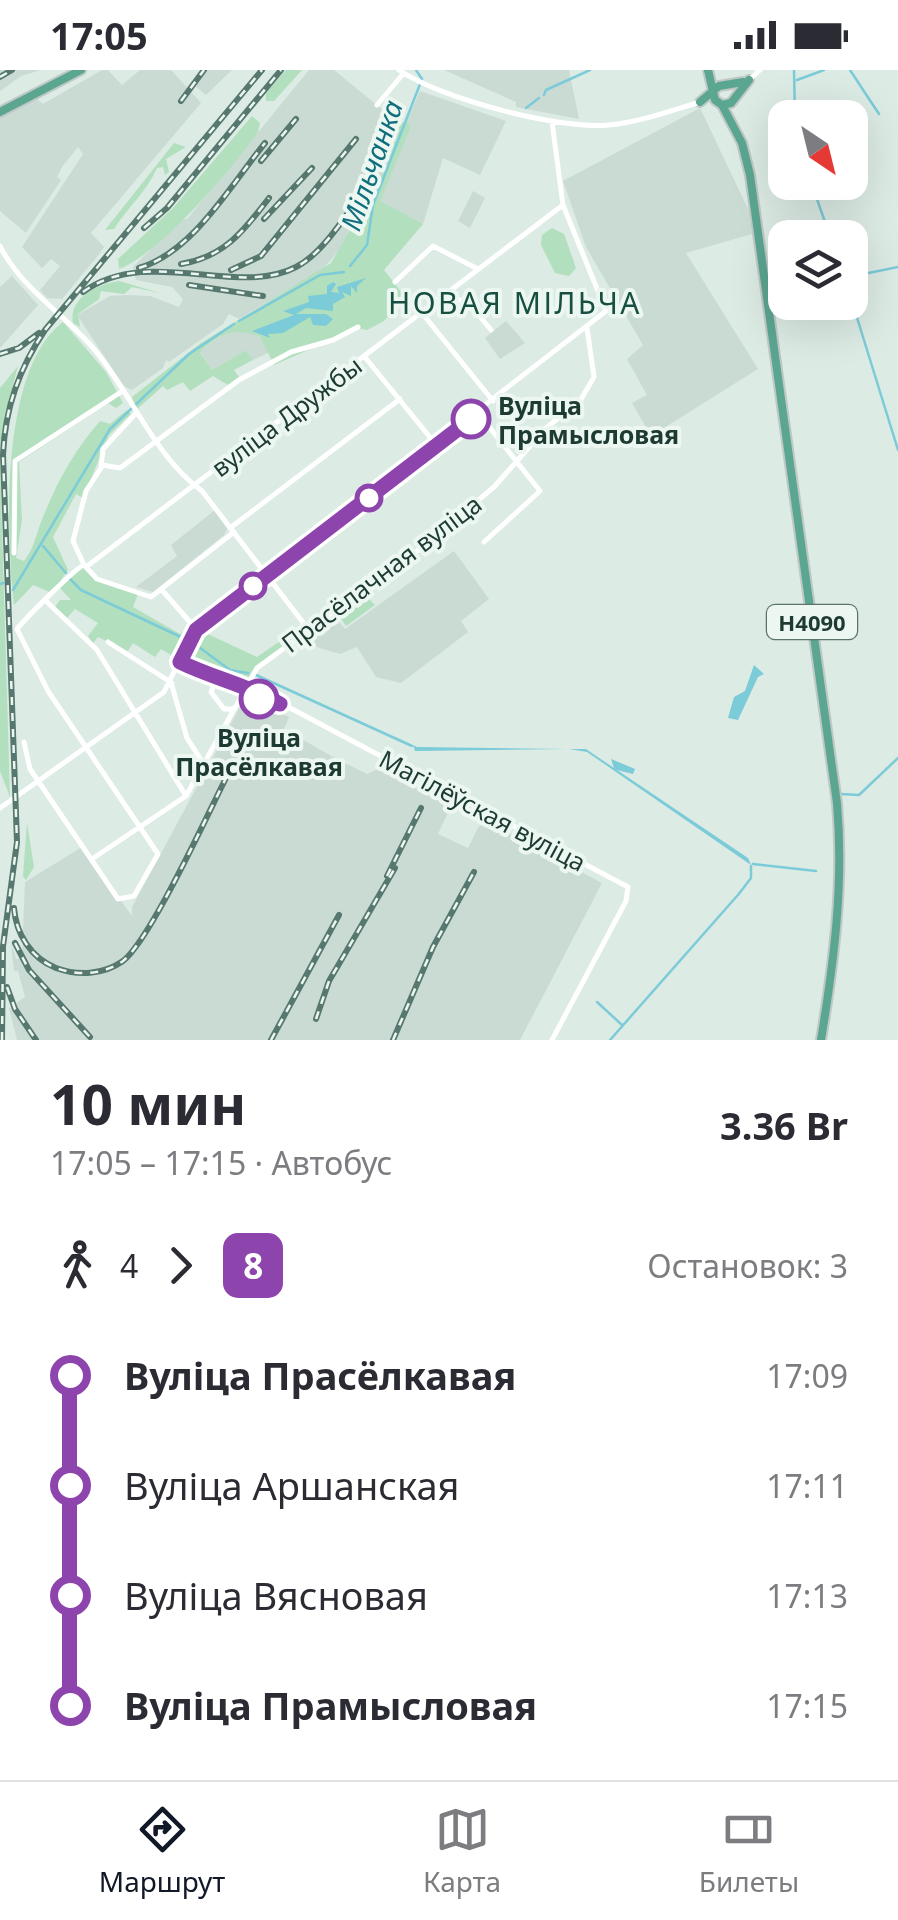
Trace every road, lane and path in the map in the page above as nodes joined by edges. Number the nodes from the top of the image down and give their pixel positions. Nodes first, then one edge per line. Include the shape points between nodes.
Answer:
1 (81, 70) edge
2 (710, 70) edge
3 (760, 70) edge
4 (401, 72) edge
5 (749, 80) junction
6 (727, 85) junction
7 (715, 90) junction
8 (734, 98) junction
9 (700, 102) junction
10 (720, 105) junction
11 (377, 106) dead end
12 (0, 112) edge
13 (552, 122) junction
14 (740, 136) junction
15 (563, 205) junction
16 (0, 246) edge
17 (481, 266) junction
18 (395, 282) dead end
19 (444, 296) junction
20 (422, 313) junction
21 (358, 326) dead end
22 (586, 328) junction
23 (490, 330) dead end
24 (364, 356) junction
25 (121, 392) junction
26 (400, 399) junction
27 (493, 401) junction
28 (133, 410) junction
29 (478, 413) junction
30 (156, 440) junction
31 (437, 446) junction
32 (518, 462) junction
33 (102, 465) junction
34 (194, 486) junction
35 (232, 530) junction
36 (484, 542) dead end
37 (14, 554) dead end
38 (85, 566) junction
39 (268, 576) junction
40 (162, 590) junction
41 (47, 602) junction
42 (308, 629) junction
43 (196, 630) junction
44 (108, 642) dead end
45 (180, 662) junction
46 (217, 678) junction
47 (172, 683) junction
48 (248, 686) junction
49 (235, 709) junction
50 (135, 712) junction
51 (24, 742) dead end
52 (86, 746) junction
53 (205, 766) junction
54 (38, 781) junction
55 (186, 796) junction
56 (0, 808) edge
57 (140, 825) junction
58 (92, 859) junction
59 (552, 1040) edge
60 (821, 1040) edge

1 - 12 main road
2 - 6 main road, Н4090
2 - 7 main road, Н4090
3 - 5 street
4 - 11 street
4 - 13 street
5 - 6 main road
5 - 8 main road
6 - 7 main road
6 - 8 main road, Н4090
7 - 9 main road
7 - 10 main road, Н4090
8 - 10 main road
8 - 14 main road, Н4090
9 - 10 main road
9 - 13 street via 624,123
10 - 14 main road, Н4090
13 - 15 street
14 - 60 main road, Н4090 via 840,832 836,942
15 - 17 street, вуліца Дружбы
15 - 22 street via 606,304
16 - 25 street via 17,274 95,350
17 - 18 street via 433,246
17 - 19 street, вуліца Дружбы
19 - 20 street, вуліца Дружбы
19 - 23 street via 468,302
20 - 24 street, вуліца Дружбы
20 - 27 street
21 - 30 street via 238,380
22 - 27 street
22 - 32 street, Прасёлачная вуліца via 591,384
24 - 26 street
24 - 34 street, вуліца Дружбы
25 - 28 street
25 - 37 street via 16,461
26 - 31 street
26 - 35 street
27 - 29 street
28 - 30 street
28 - 33 street via 110,436
29 - 31 street
29 - 32 street
30 - 33 street via 120,468
30 - 34 street
31 - 39 street
32 - 36 street via 540,491
32 - 42 street, Прасёлачная вуліца via 414,554
33 - 38 street via 86,492 73,541
34 - 35 street
34 - 38 street, вуліца Дружбы
35 - 39 street
35 - 40 street
38 - 40 street via 100,580 150,597
38 - 41 street, вуліца Дружбы via 68,573
39 - 42 street
39 - 43 street
40 - 43 street
41 - 50 street via 97,650
41 - 52 street, вуліца Дружбы via 16,629
42 - 48 street, Прасёлачная вуліца via 257,668
43 - 45 street
44 - 47 street
45 - 46 street, Магілёўская вуліца
45 - 47 street
46 - 48 street, Магілёўская вуліца
46 - 49 street via 211,692 224,709
47 - 50 street
47 - 53 street via 187,738
48 - 49 street, Прасёлачная вуліца
48 - 59 street, Магілёўская вуліца via 628,887
49 - 53 street, Прасёлачная вуліца
50 - 52 street
50 - 55 street
51 - 54 street
52 - 54 street
52 - 57 street
53 - 55 street, Прасёлачная вуліца
54 - 56 street
54 - 58 street
55 - 57 street
57 - 58 street
57 - 58 street via 158,854 134,896 118,899

